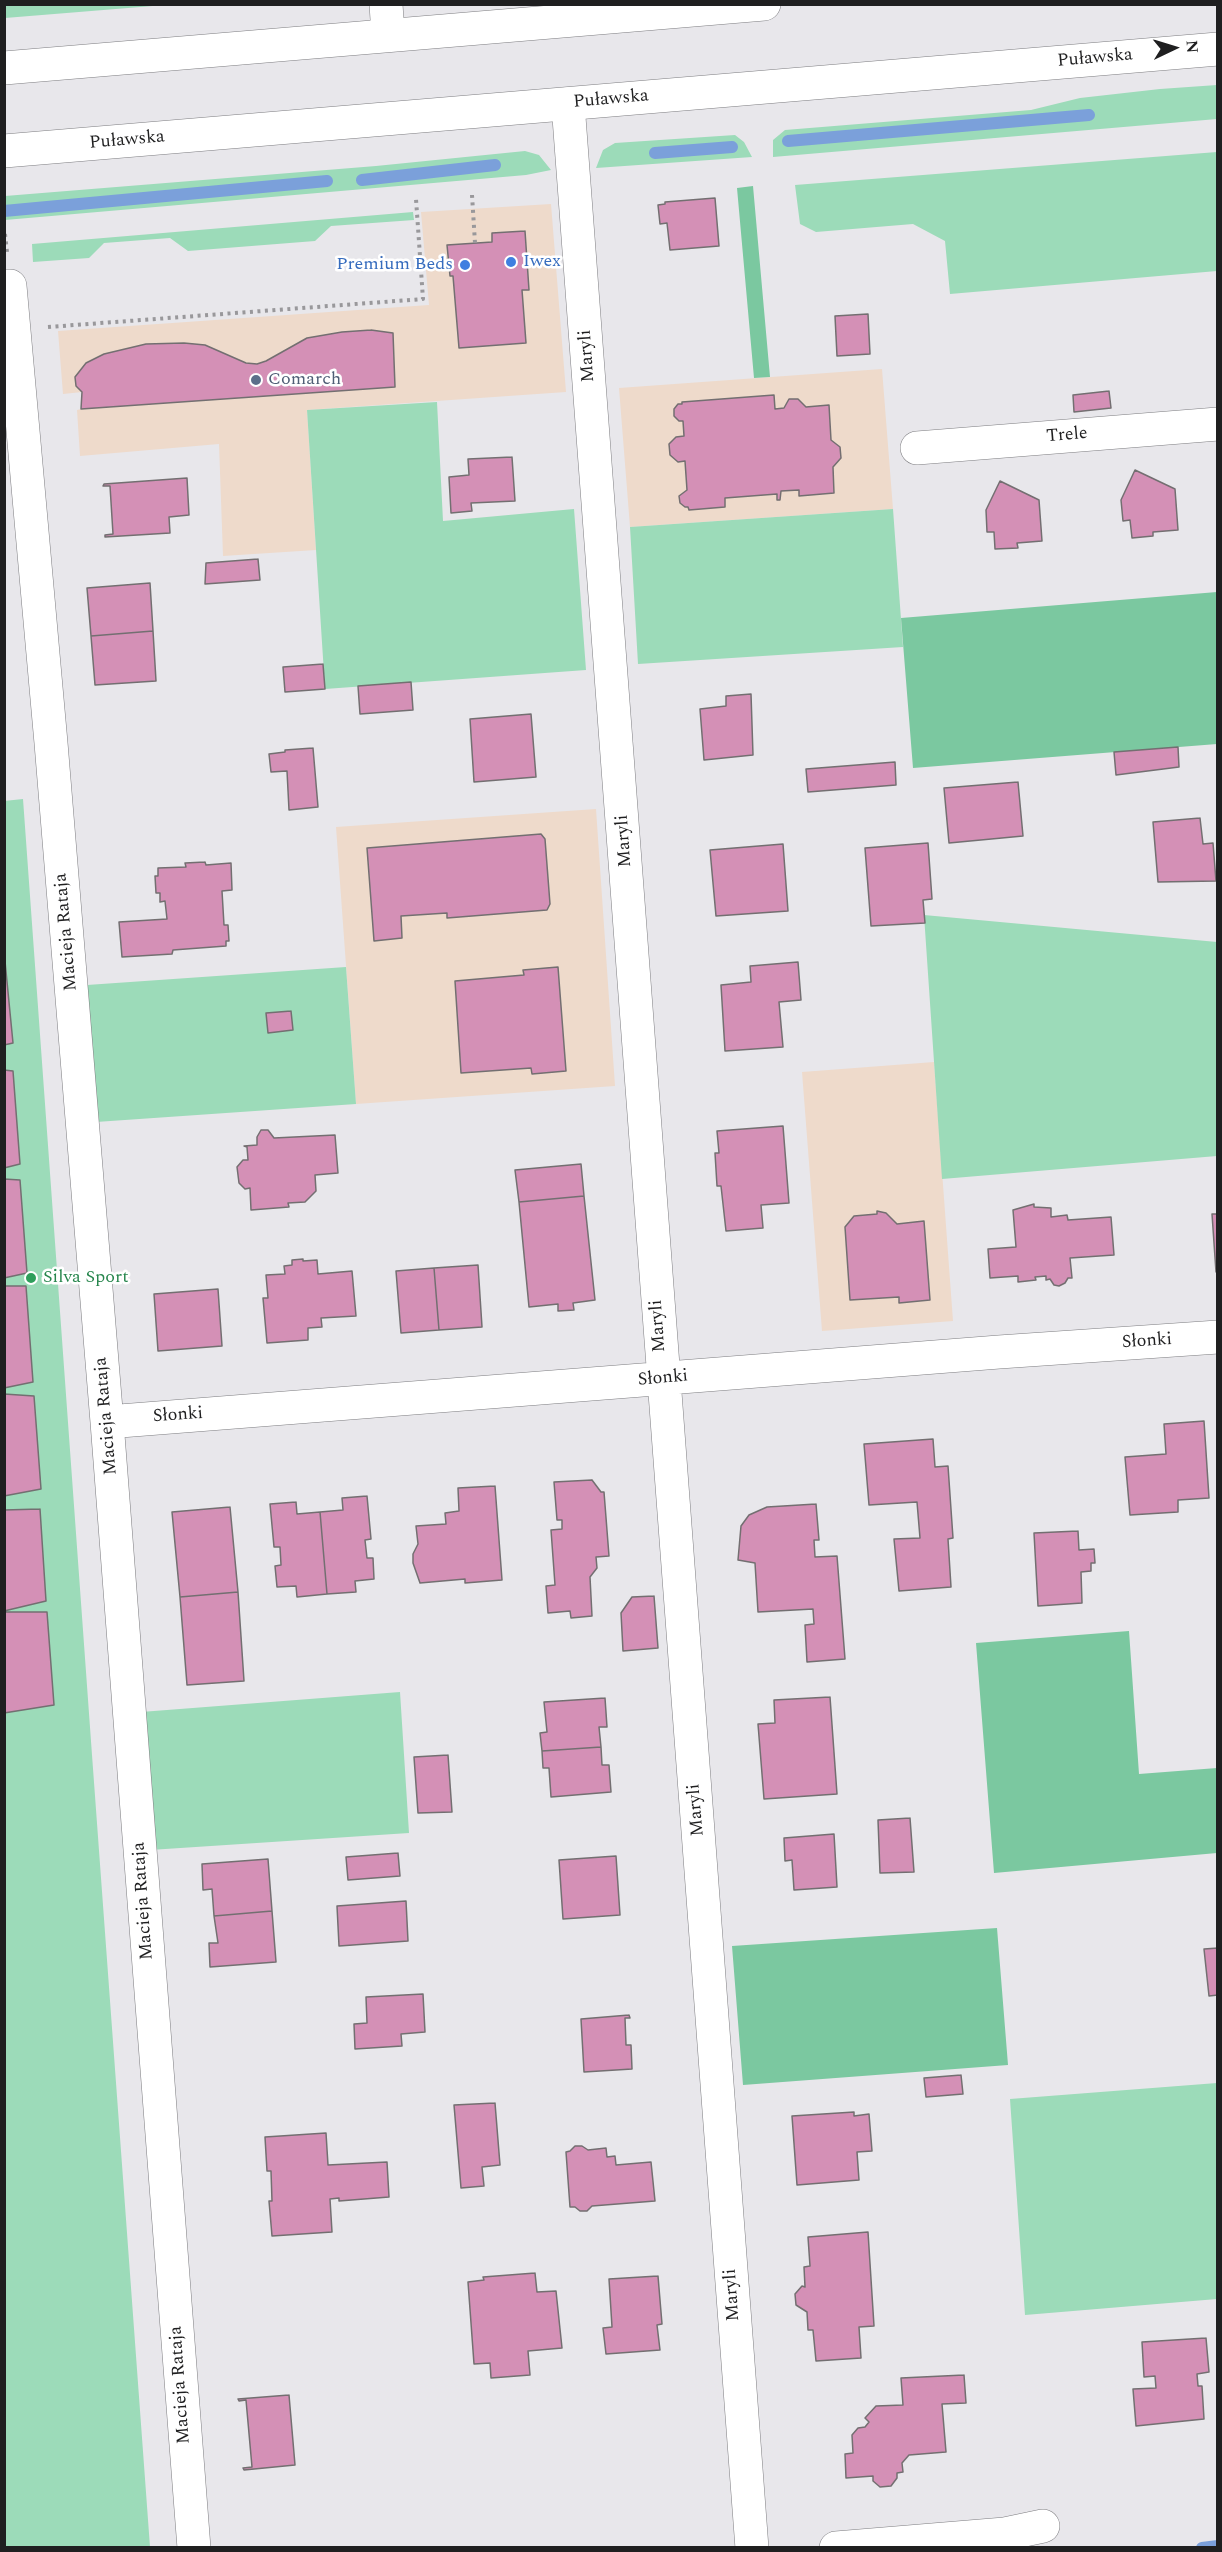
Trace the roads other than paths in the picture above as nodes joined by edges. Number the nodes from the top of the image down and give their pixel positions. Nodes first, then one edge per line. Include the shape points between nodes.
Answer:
1 (764, 4) edge
2 (387, 20) edge
3 (1218, 49) edge
4 (4, 68) edge
5 (568, 104) junction
6 (4, 151) edge
7 (7, 286) edge
8 (1218, 424) edge
9 (917, 448) dead end
10 (1218, 1337) edge
11 (663, 1380) junction
12 (108, 1422) junction
13 (1043, 2526) dead end
14 (194, 2547) edge
15 (752, 2547) edge
16 (836, 2547) edge

1 - 2 street
2 - 4 street
3 - 5 street, Puławska
5 - 6 street, Puławska
5 - 11 street, Maryli
7 - 12 street, Macieja Rataja via 14,329
8 - 9 street, Trele
10 - 11 street, Słonki
11 - 12 street, Słonki
11 - 15 street, Maryli
12 - 14 street, Macieja Rataja
13 - 16 street via 1005,2534

